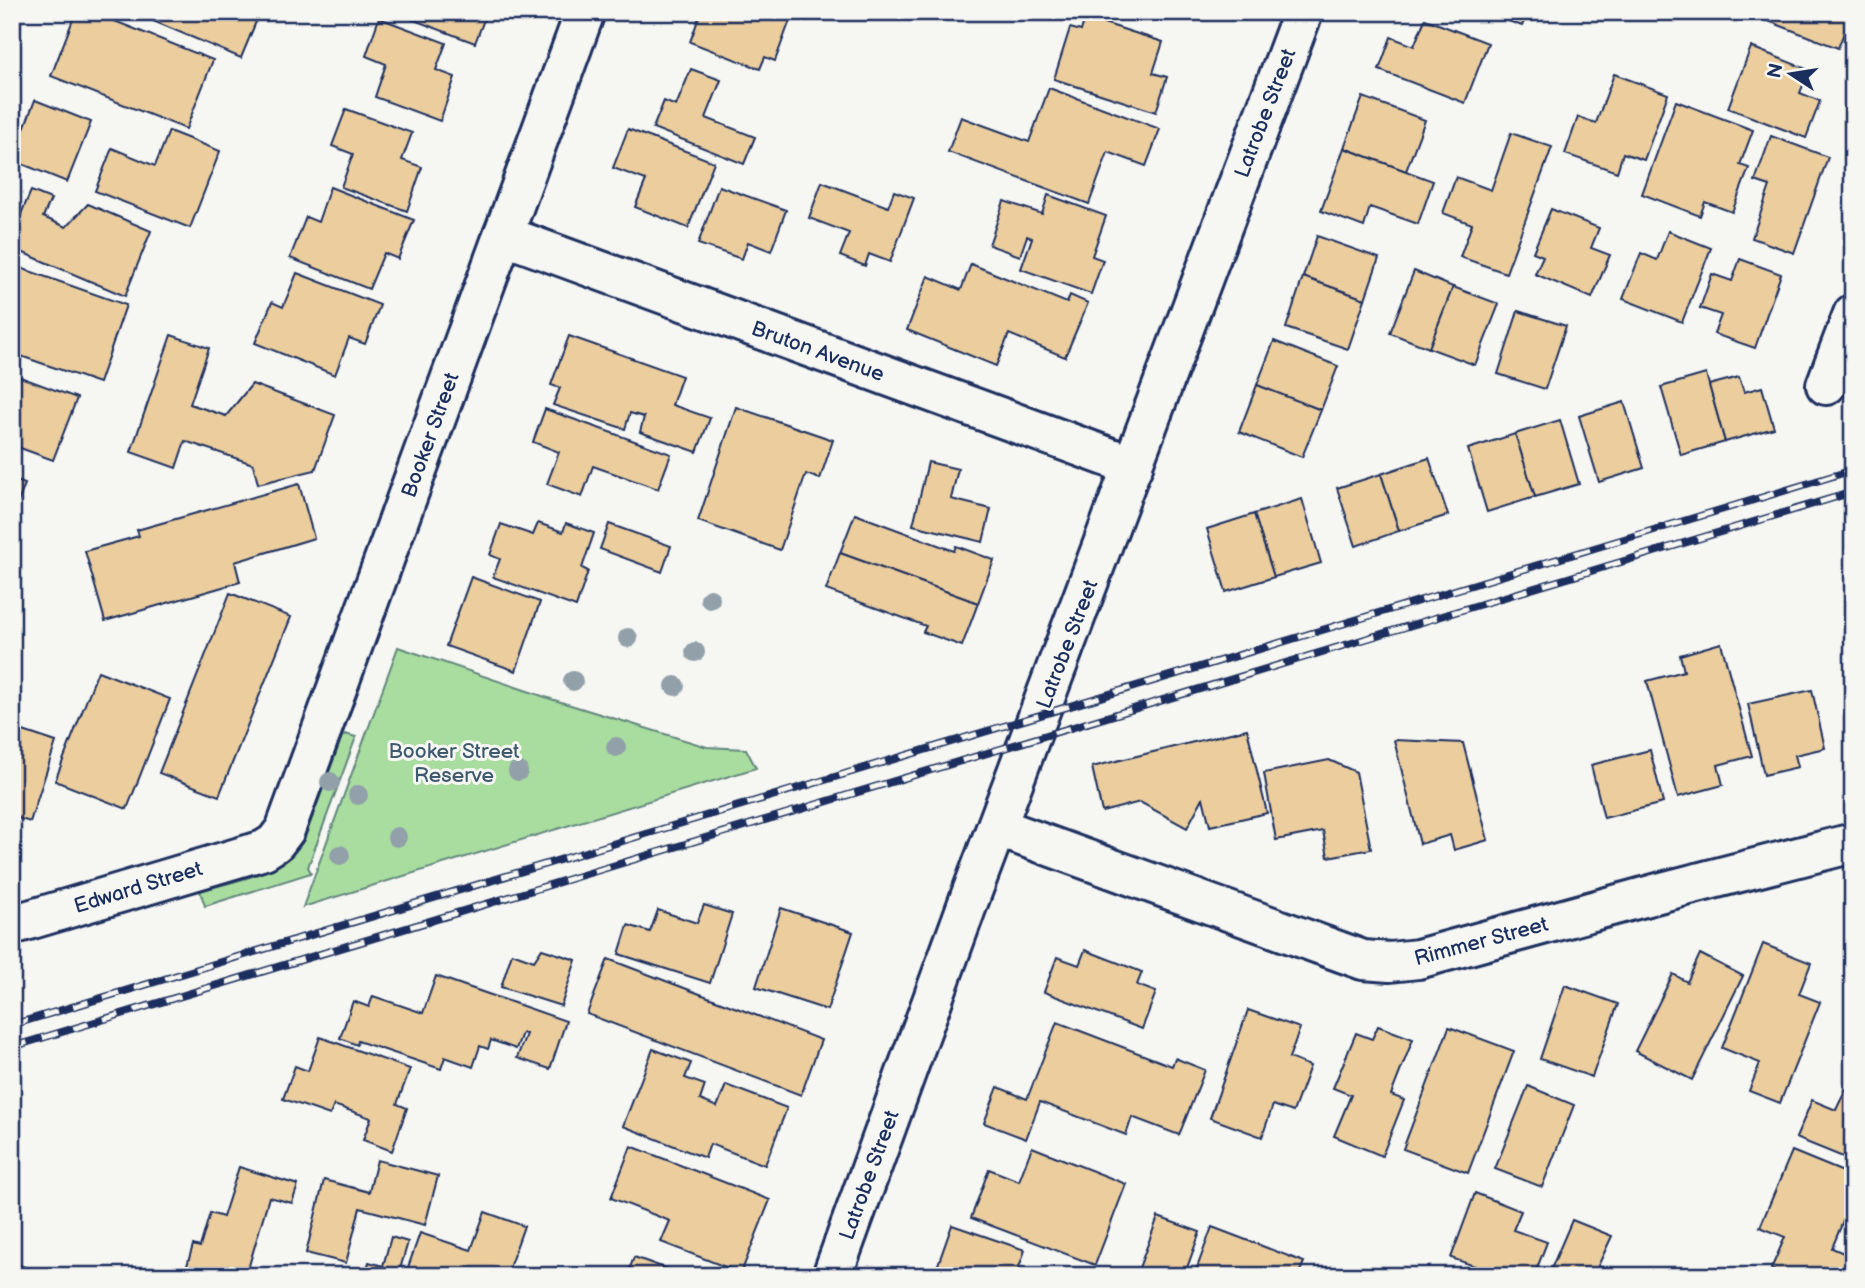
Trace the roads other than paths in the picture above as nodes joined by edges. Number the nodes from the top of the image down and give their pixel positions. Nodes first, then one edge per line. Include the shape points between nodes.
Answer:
1 (585, 12) edge
2 (1303, 12) edge
3 (503, 235) junction
4 (1853, 314) edge
5 (1826, 385) dead end
6 (1133, 466) junction
7 (997, 827) junction
8 (1853, 844) edge
9 (264, 850) joint
10 (12, 925) edge
11 (832, 1276) edge

1 - 3 street, Booker Street
2 - 6 street, Latrobe Street
3 - 6 street, Bruton Avenue
3 - 9 street, Booker Street via 294,807 285,830
4 - 5 street
6 - 7 street, Latrobe Street
7 - 8 street, Rimmer Street via 1363,960 1390,962 1418,959
7 - 11 street, Latrobe Street
9 - 10 street, Edward Street

